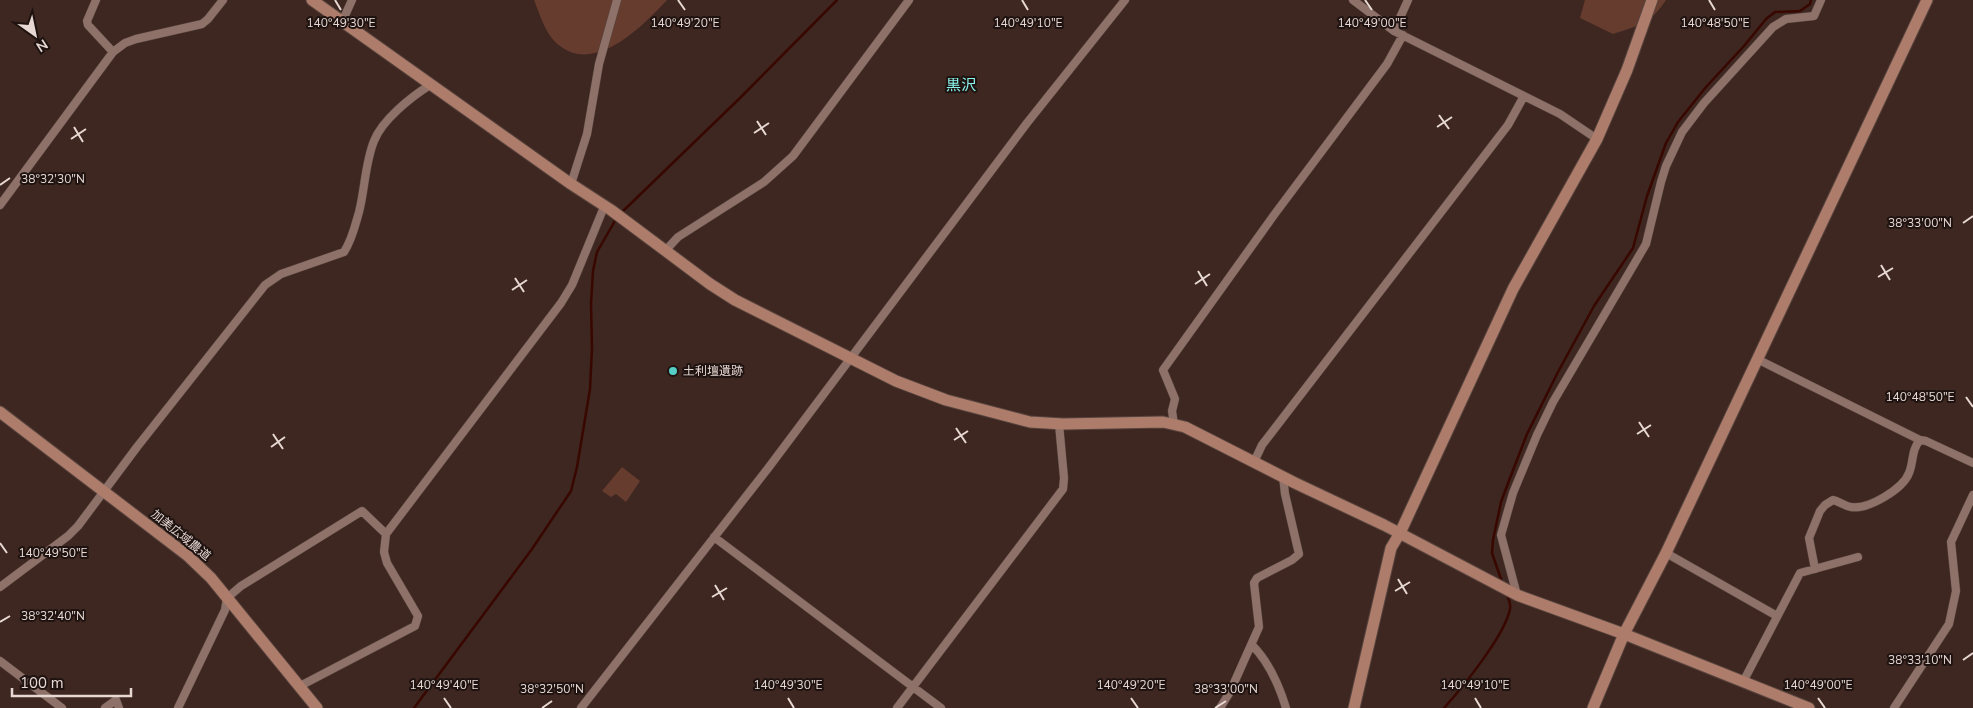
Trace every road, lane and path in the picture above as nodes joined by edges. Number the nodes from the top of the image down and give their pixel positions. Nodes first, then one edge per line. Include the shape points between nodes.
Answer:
1 (96, 0) edge
2 (223, 0) edge
3 (312, 0) edge
4 (352, 0) edge
5 (617, 0) edge
6 (909, 0) edge
7 (1125, 0) edge
8 (1353, 0) edge
9 (1408, 0) edge
10 (1652, 0) edge
11 (1821, 0) edge
12 (1926, 0) edge
13 (342, 22) junction
14 (1394, 31) junction
15 (1403, 35) junction
16 (113, 52) junction
17 (430, 84) junction
18 (1524, 96) junction
19 (1597, 140) junction
20 (571, 184) junction
21 (0, 205) edge
22 (607, 209) junction
23 (665, 251) junction
24 (849, 359) junction
25 (1756, 359) junction
26 (0, 412) edge
27 (1059, 424) junction
28 (1174, 424) junction
29 (1920, 440) junction
30 (1254, 462) junction
31 (1973, 463) edge
32 (1283, 476) junction
33 (104, 492) junction
34 (1973, 495) edge
35 (1400, 533) junction
36 (386, 534) junction
37 (714, 537) junction
38 (1666, 554) junction
39 (1858, 557) dead end
40 (1815, 568) junction
41 (0, 587) edge
42 (1514, 593) junction
43 (227, 598) junction
44 (1776, 616) junction
45 (1624, 634) junction
46 (1252, 645) junction
47 (0, 661) edge
48 (1743, 682) junction
49 (300, 686) junction
50 (913, 688) junction
51 (583, 707) edge
52 (62, 708) edge
53 (105, 708) edge
54 (119, 708) edge
55 (178, 708) edge
56 (317, 708) edge
57 (897, 708) edge
58 (941, 708) edge
59 (1220, 708) edge
60 (1286, 708) edge
61 (1354, 708) edge
62 (1593, 708) edge
63 (1809, 708) edge
64 (1894, 708) edge

1 - 16 street via 88,25
2 - 16 street via 202,24 136,39
3 - 13 street
4 - 13 street
5 - 20 street via 599,64 587,134
6 - 23 street via 793,156 764,182 678,237
7 - 24 street via 1027,123
8 - 14 street
9 - 14 street
10 - 19 street
11 - 42 street via 1814,16 1786,18 1773,26 1682,132 1661,182 1646,244 1553,402 1513,493 1501,536
12 - 25 street
13 - 17 street
14 - 15 street
15 - 18 street
15 - 28 street via 1387,64 1163,370 1175,399 1172,411
16 - 21 street
17 - 20 street
17 - 33 street via 409,99 378,134 354,228 344,252 281,274 265,285
18 - 19 street via 1560,114
18 - 30 street via 1508,125 1336,346 1262,445
19 - 35 street via 1513,289
20 - 22 street
22 - 23 street
22 - 36 street via 561,303
23 - 24 street via 735,300
24 - 27 street via 946,400 1030,422
24 - 37 street
25 - 29 street
25 - 38 street
26 - 33 street, 加美広域農道
27 - 28 street
27 - 50 street via 1064,478 1062,489
28 - 30 street
29 - 31 street
29 - 40 street via 1905,480 1877,502 1852,507 1833,500 1824,505 1809,538
30 - 32 street
32 - 35 street
32 - 46 street via 1298,554 1257,578 1254,583 1259,622
33 - 41 street via 68,536
33 - 43 street, 加美広域農道 via 188,556
34 - 64 street via 1951,542 1956,591 1950,624
35 - 42 street
35 - 61 street via 1390,548
36 - 43 street via 362,511 241,586
36 - 49 street via 384,552 387,563 418,616 417,624
37 - 50 street
37 - 51 street
38 - 44 street
38 - 45 street
39 - 40 street
40 - 44 street via 1800,573
42 - 45 street
43 - 49 street, 加美広域農道
43 - 55 street via 225,610
44 - 48 street
45 - 48 street
45 - 62 street
46 - 59 street
46 - 60 street via 1274,677
47 - 52 street
48 - 63 street
49 - 56 street, 加美広域農道
50 - 57 street
50 - 58 street
53 - 54 street via 116,700

